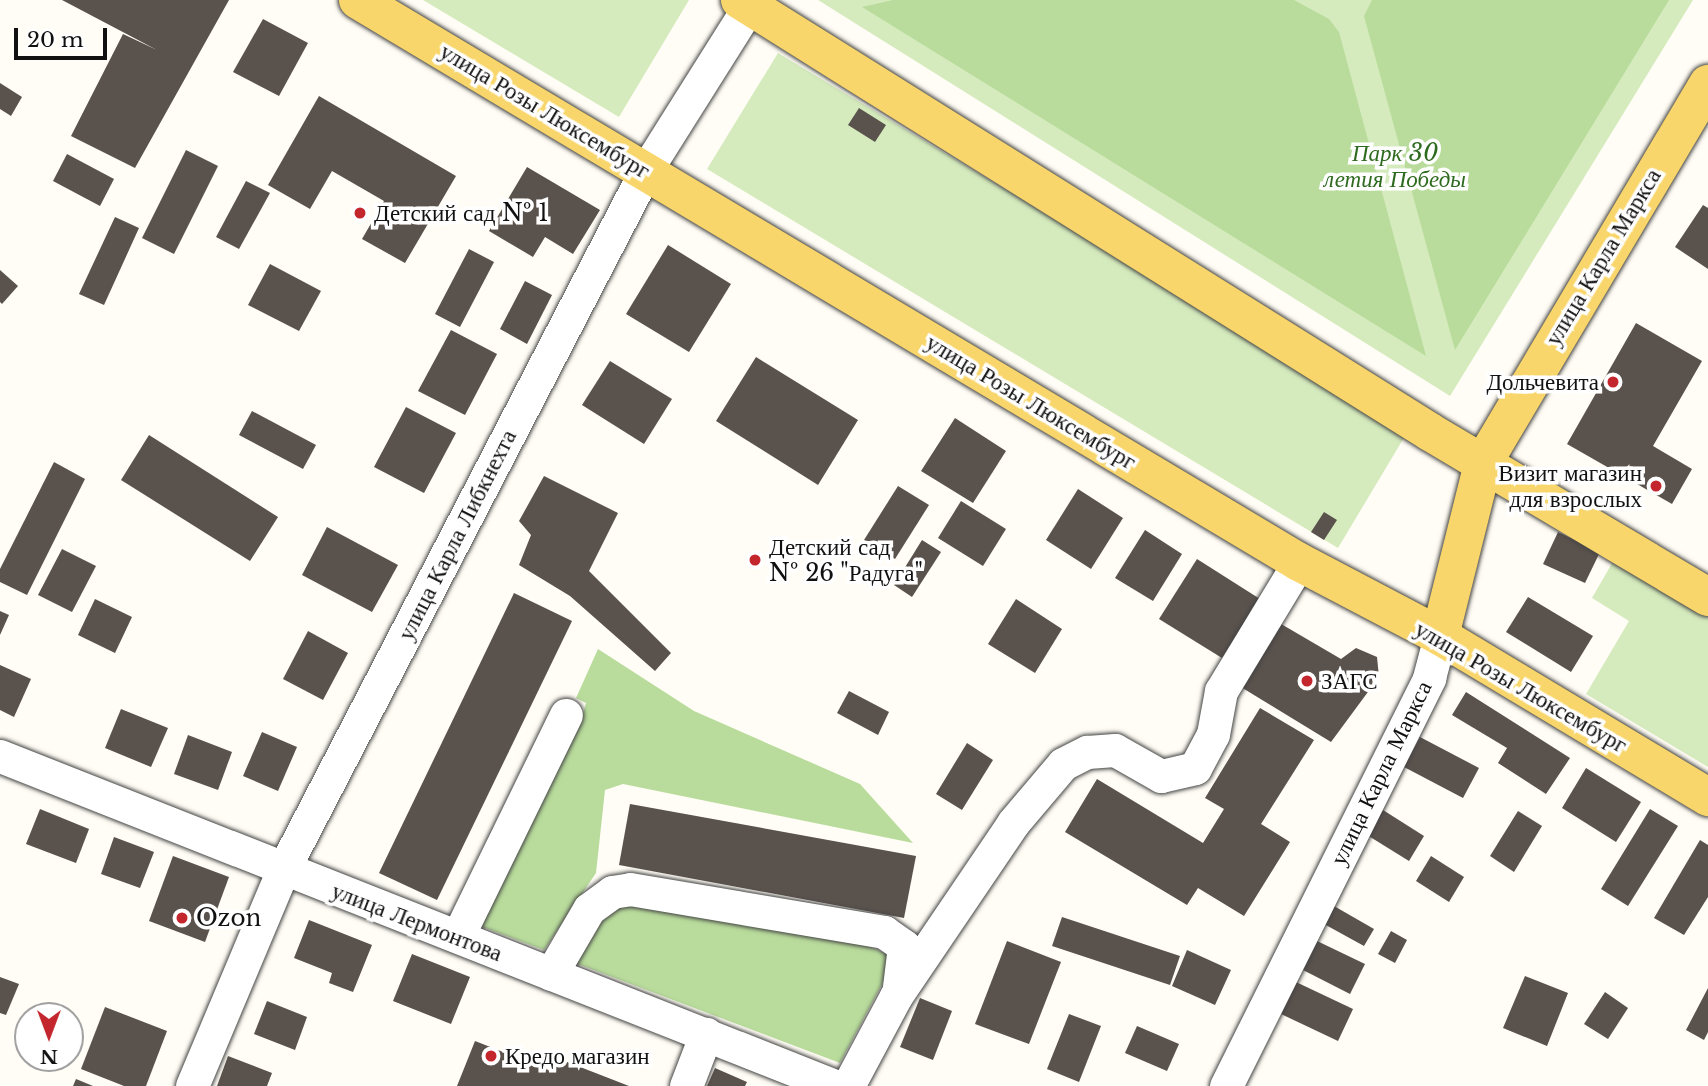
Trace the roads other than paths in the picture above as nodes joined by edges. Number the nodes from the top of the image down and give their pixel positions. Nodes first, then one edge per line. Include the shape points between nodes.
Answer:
1 (358, 0) edge
2 (747, 2) edge
3 (1708, 83) edge
4 (646, 170) junction
5 (1483, 463) junction
6 (1299, 562) junction
7 (1708, 597) edge
8 (1440, 636) junction
9 (566, 715) dead end
10 (0, 756) edge
11 (1708, 797) edge
12 (283, 870) junction
13 (458, 936) junction
14 (551, 974) junction
15 (896, 996) junction
16 (706, 1034) junction
17 (192, 1086) edge
18 (686, 1086) edge
19 (835, 1086) edge
20 (848, 1086) edge
21 (1226, 1086) edge

1 - 4 main road, улица Розы Люксембург
2 - 4 street, улица Карла Либкнехта
2 - 5 main road
3 - 5 main road, улица Карла Маркса
4 - 6 main road, улица Розы Люксембург
4 - 12 street, улица Карла Либкнехта
5 - 7 main road
5 - 8 main road, улица Карла Маркса
6 - 8 main road, улица Розы Люксембург
6 - 15 street via 1221,691 1213,734 1195,768 1161,776 1115,750 1087,752 1063,764 1013,823
8 - 11 main road, улица Розы Люксембург
8 - 21 street, улица Карла Маркса via 1429,678
9 - 13 street
10 - 12 street, улица Лермонтова
12 - 13 street, улица Лермонтова
12 - 17 street, улица Карла Либкнехта
13 - 14 street, улица Лермонтова
14 - 15 street via 589,909 612,892 630,889 884,932 904,946
14 - 16 street, улица Лермонтова
15 - 20 street
16 - 18 street
16 - 19 street, улица Лермонтова

